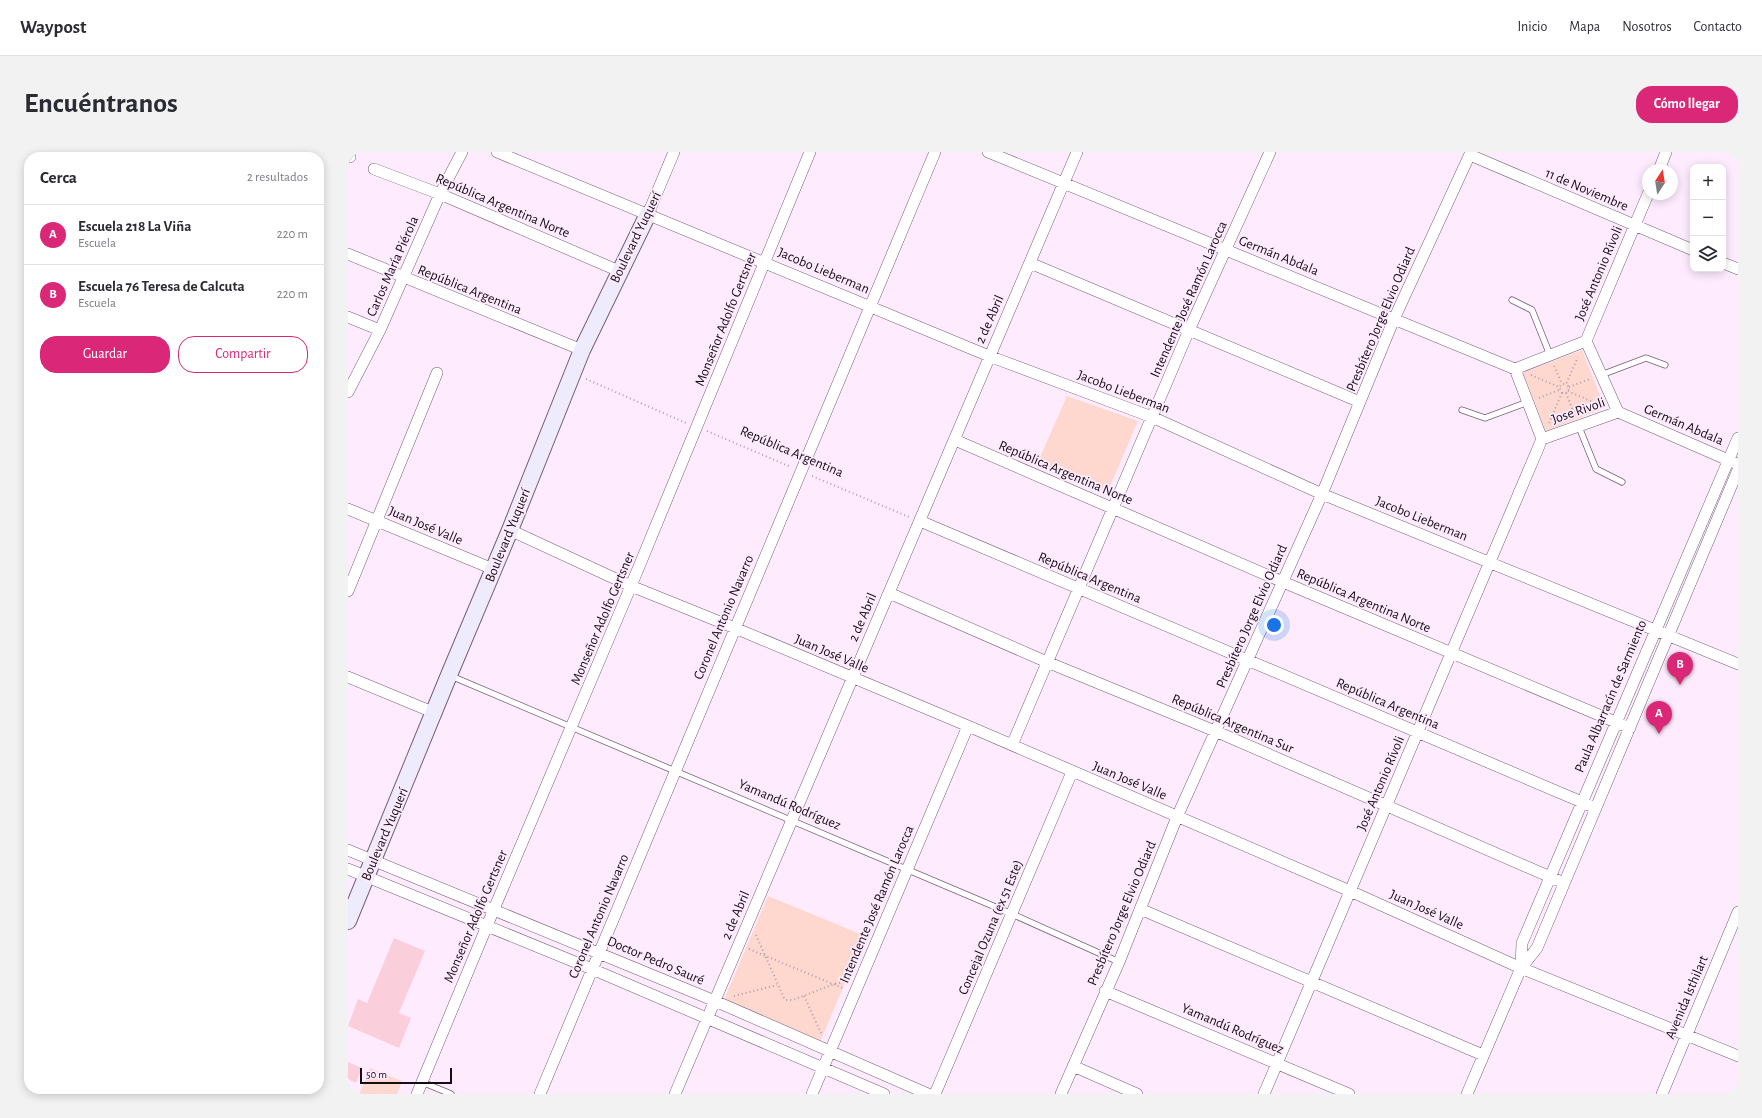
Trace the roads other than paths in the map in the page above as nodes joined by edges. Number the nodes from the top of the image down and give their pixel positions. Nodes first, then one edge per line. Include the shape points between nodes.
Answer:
1 (462, 152) edge
2 (497, 152) edge
3 (674, 152) edge
4 (810, 152) edge
5 (934, 152) edge
6 (988, 152) edge
7 (1077, 152) edge
8 (1270, 152) edge
9 (1666, 152) edge
10 (1470, 154) edge
11 (1661, 164) edge
12 (374, 169) dead end
13 (1064, 182) junction
14 (440, 194) junction
15 (1646, 200) edge
16 (648, 214) junction
17 (1635, 226) junction
18 (1690, 249) edge
19 (1226, 250) junction
20 (348, 254) edge
21 (764, 261) junction
22 (1030, 262) junction
23 (1726, 264) edge
24 (1738, 269) edge
25 (618, 271) junction
26 (403, 278) junction
27 (1512, 300) dead end
28 (870, 306) junction
29 (348, 316) edge
30 (1394, 319) junction
31 (380, 330) junction
32 (1188, 330) junction
33 (1586, 341) junction
34 (582, 350) junction
35 (1550, 355) junction
36 (990, 356) junction
37 (1665, 366) dead end
38 (1515, 369) junction
39 (437, 373) dead end
40 (1600, 375) junction
41 (348, 392) edge
42 (1360, 402) junction
43 (1528, 402) junction
44 (1462, 410) dead end
45 (1618, 412) junction
46 (1152, 417) junction
47 (1579, 427) junction
48 (1738, 438) edge
49 (1542, 439) junction
50 (954, 440) junction
51 (1733, 462) edge
52 (1738, 470) edge
53 (1622, 482) dead end
54 (1322, 494) junction
55 (1112, 508) junction
56 (348, 509) edge
57 (377, 521) junction
58 (920, 521) junction
59 (510, 530) junction
60 (1490, 562) junction
61 (493, 569) junction
62 (1283, 582) junction
63 (631, 586) junction
64 (1078, 588) junction
65 (348, 591) edge
66 (889, 593) junction
67 (735, 628) junction
68 (1655, 629) junction
69 (1669, 635) junction
70 (1451, 654) junction
71 (1248, 659) junction
72 (1047, 662) junction
73 (1738, 664) edge
74 (449, 675) junction
75 (348, 677) edge
76 (853, 678) junction
77 (435, 713) junction
78 (1617, 721) junction
79 (968, 726) junction
80 (571, 728) junction
81 (1630, 728) junction
82 (1215, 731) junction
83 (1418, 732) junction
84 (1012, 745) junction
85 (674, 772) junction
86 (1072, 772) junction
87 (1582, 802) junction
88 (1388, 806) junction
89 (1596, 808) junction
90 (1177, 817) junction
91 (791, 821) junction
92 (348, 850) edge
93 (374, 861) junction
94 (348, 869) edge
95 (907, 870) junction
96 (367, 876) junction
97 (1549, 876) junction
98 (1564, 883) junction
99 (1350, 891) junction
100 (494, 909) junction
101 (1140, 909) junction
102 (1738, 912) edge
103 (1012, 914) junction
104 (348, 921) edge
105 (487, 927) junction
106 (1734, 929) edge
107 (599, 953) junction
108 (1119, 962) junction
109 (1521, 968) junction
110 (592, 969) junction
111 (1311, 983) junction
112 (1105, 991) junction
113 (714, 1001) junction
114 (707, 1019) junction
115 (1687, 1035) junction
116 (830, 1051) junction
117 (1484, 1055) junction
118 (1738, 1056) edge
119 (1277, 1063) junction
120 (1074, 1066) junction
121 (823, 1068) junction
122 (422, 1082) junction
123 (417, 1094) edge
124 (451, 1094) edge
125 (540, 1094) edge
126 (675, 1094) edge
127 (812, 1094) edge
128 (884, 1094) edge
129 (928, 1094) edge
130 (936, 1094) edge
131 (1061, 1094) edge
132 (1137, 1094) edge
133 (1264, 1094) edge
134 (1349, 1094) edge
135 (1466, 1094) edge
136 (1662, 1094) edge

1 - 14 street, Carlos María Piérola
2 - 16 street, Jacobo Lieberman
3 - 16 street, Boulevard Yuquerí
4 - 21 street, Monseñor Adolfo Gertsner
5 - 28 street, Coronel Antonio Navarro
6 - 13 street, Germán Abdala
7 - 13 street, 2 de Abril
8 - 19 street, Intendente José Ramón Larocca
9 - 11 street
10 - 17 street, 11 de Noviembre
10 - 30 street, Presbítero Jorge Elvio Odiard
12 - 14 street, República Argentina Norte
13 - 19 street, Germán Abdala
13 - 22 street, 2 de Abril
14 - 25 street, República Argentina Norte
14 - 26 street, Carlos María Piérola
15 - 17 street, José Antonio Rívoli
16 - 21 street, Jacobo Lieberman
16 - 25 street, Boulevard Yuquerí
17 - 18 street, 11 de Noviembre
17 - 33 street, José Antonio Rívoli
19 - 30 street, Germán Abdala
19 - 32 street, Intendente José Ramón Larocca
20 - 26 street, República Argentina
21 - 28 street, Jacobo Lieberman
21 - 63 street, Monseñor Adolfo Gertsner
22 - 32 street
22 - 36 street, 2 de Abril
23 - 24 street
25 - 34 street, Boulevard Yuquerí
26 - 31 street, Carlos María Piérola
26 - 34 street, República Argentina
27 - 35 lane via 1532,310
28 - 36 street, Jacobo Lieberman
28 - 67 street, Coronel Antonio Navarro
29 - 31 street
30 - 38 street, Germán Abdala
30 - 42 street, Presbítero Jorge Elvio Odiard
31 - 41 street, Carlos María Piérola
32 - 42 street
32 - 46 street, Intendente José Ramón Larocca
33 - 35 street
33 - 40 street, Jose Rivoli
34 - 59 street, Boulevard Yuquerí
35 - 38 street
36 - 46 street, Jacobo Lieberman
36 - 50 street, 2 de Abril
37 - 40 lane via 1646,358
38 - 43 street, Jose Rivoli
39 - 57 street
40 - 45 street, Jose Rivoli
42 - 54 street, Presbítero Jorge Elvio Odiard
43 - 44 lane via 1485,418
43 - 49 street, Jose Rivoli
45 - 47 street, Jose Rivoli
45 - 51 street, Germán Abdala
46 - 54 street, Jacobo Lieberman
46 - 55 street, Intendente José Ramón Larocca
47 - 49 street, Jose Rivoli
47 - 53 lane via 1596,469
48 - 51 street, Paula Albarracín de Sarmiento
49 - 60 street, José Antonio Rívoli
50 - 55 street, República Argentina Norte
50 - 58 street, 2 de Abril
51 - 68 street, Paula Albarracín de Sarmiento
52 - 69 street, Paula Albarracín de Sarmiento
54 - 60 street, Jacobo Lieberman
54 - 62 street, Presbítero Jorge Elvio Odiard
55 - 62 street, República Argentina Norte
55 - 64 street, Intendente José Ramón Larocca
56 - 57 street, Juan José Valle
57 - 61 street, Juan José Valle
57 - 65 street
58 - 64 street, República Argentina
58 - 66 street, 2 de Abril
59 - 61 street, Boulevard Yuquerí
59 - 63 street, Juan José Valle
60 - 68 street, Jacobo Lieberman
60 - 70 street, José Antonio Rívoli
61 - 74 street, Boulevard Yuquerí
62 - 70 street, República Argentina Norte
62 - 71 street, Presbítero Jorge Elvio Odiard
63 - 67 street, Juan José Valle
63 - 80 street, Monseñor Adolfo Gertsner
64 - 71 street, República Argentina
64 - 72 street, Intendente José Ramón Larocca
66 - 72 street, República Argentina Sur
66 - 76 street, 2 de Abril
67 - 76 street, Juan José Valle
67 - 85 street, Coronel Antonio Navarro
68 - 69 street, Jacobo Lieberman
68 - 78 street, Paula Albarracín de Sarmiento
69 - 73 street, Jacobo Lieberman
69 - 81 street, Paula Albarracín de Sarmiento
70 - 78 street, República Argentina Norte
70 - 83 street, José Antonio Rívoli
71 - 82 street, Presbítero Jorge Elvio Odiard
71 - 83 street, República Argentina
72 - 82 street, República Argentina Sur
72 - 84 street, Intendente José Ramón Larocca
74 - 77 street, Boulevard Yuquerí
74 - 80 lane, Yamandú Rodríguez
75 - 77 street
76 - 79 street, Juan José Valle
76 - 91 street, 2 de Abril
77 - 93 street, Boulevard Yuquerí
78 - 81 street, República Argentina Norte
78 - 87 street, Paula Albarracín de Sarmiento
79 - 84 street, Juan José Valle
79 - 95 street, Intendente José Ramón Larocca
80 - 85 lane, Yamandú Rodríguez
80 - 100 street, Monseñor Adolfo Gertsner
81 - 89 street, Paula Albarracín de Sarmiento
82 - 88 street, República Argentina Sur
82 - 90 street, Presbítero Jorge Elvio Odiard
83 - 87 street, República Argentina
83 - 88 street, José Antonio Rívoli
84 - 86 street, Juan José Valle
85 - 91 lane, Yamandú Rodríguez
85 - 107 street, Coronel Antonio Navarro
86 - 90 street, Juan José Valle
86 - 103 street, Concejal Ozuna (ex 51 Este)
87 - 89 street, República Argentina
87 - 97 street, Paula Albarracín de Sarmiento
88 - 97 street, República Argentina Sur
88 - 99 street, José Antonio Rívoli
89 - 98 street, Paula Albarracín de Sarmiento
90 - 99 street, Juan José Valle
90 - 101 street, Presbítero Jorge Elvio Odiard
91 - 95 lane, Yamandú Rodríguez
91 - 113 street, 2 de Abril
92 - 93 street, Doctor Pedro Sauré
93 - 96 street, Boulevard Yuquerí
93 - 100 street, Doctor Pedro Sauré
94 - 96 street
95 - 103 lane, Yamandú Rodríguez
95 - 116 street, Intendente José Ramón Larocca
96 - 104 street, Boulevard Yuquerí
96 - 105 street
97 - 98 street, República Argentina Sur
97 - 109 street, Paula Albarracín de Sarmiento via 1522,943
98 - 109 street, Paula Albarracín de Sarmiento via 1537,948
99 - 109 street, Juan José Valle
99 - 111 street, José Antonio Rívoli
100 - 105 street, Monseñor Adolfo Gertsner
100 - 107 street, Doctor Pedro Sauré
101 - 108 street, Presbítero Jorge Elvio Odiard
101 - 111 street
102 - 106 street, Avenida Isthilart
103 - 108 lane, Yamandú Rodríguez
103 - 130 street, Concejal Ozuna (ex 51 Este)
105 - 110 street
105 - 122 street, Monseñor Adolfo Gertsner
106 - 115 street, Avenida Isthilart
107 - 110 street, Coronel Antonio Navarro
107 - 113 street, Doctor Pedro Sauré
108 - 112 street, Presbítero Jorge Elvio Odiard
109 - 115 street, Juan José Valle
109 - 117 street, Paula Albarracín de Sarmiento
110 - 114 street
110 - 125 street, Coronel Antonio Navarro
111 - 117 street
111 - 119 street, José Antonio Rívoli
112 - 119 street, Yamandú Rodríguez
112 - 120 street, Presbítero Jorge Elvio Odiard
113 - 114 street, 2 de Abril
113 - 116 street, Doctor Pedro Sauré
114 - 121 street
114 - 126 street, 2 de Abril
115 - 118 street, Juan José Valle
115 - 136 street, Avenida Isthilart
116 - 121 street, Intendente José Ramón Larocca
116 - 129 street, Doctor Pedro Sauré
117 - 135 street, Paula Albarracín de Sarmiento
119 - 133 street, José Antonio Rívoli
119 - 134 street, Yamandú Rodríguez
120 - 131 street, Presbítero Jorge Elvio Odiard
120 - 132 street
121 - 127 street, Intendente José Ramón Larocca
121 - 128 street
122 - 123 street, Monseñor Adolfo Gertsner
122 - 124 lane

